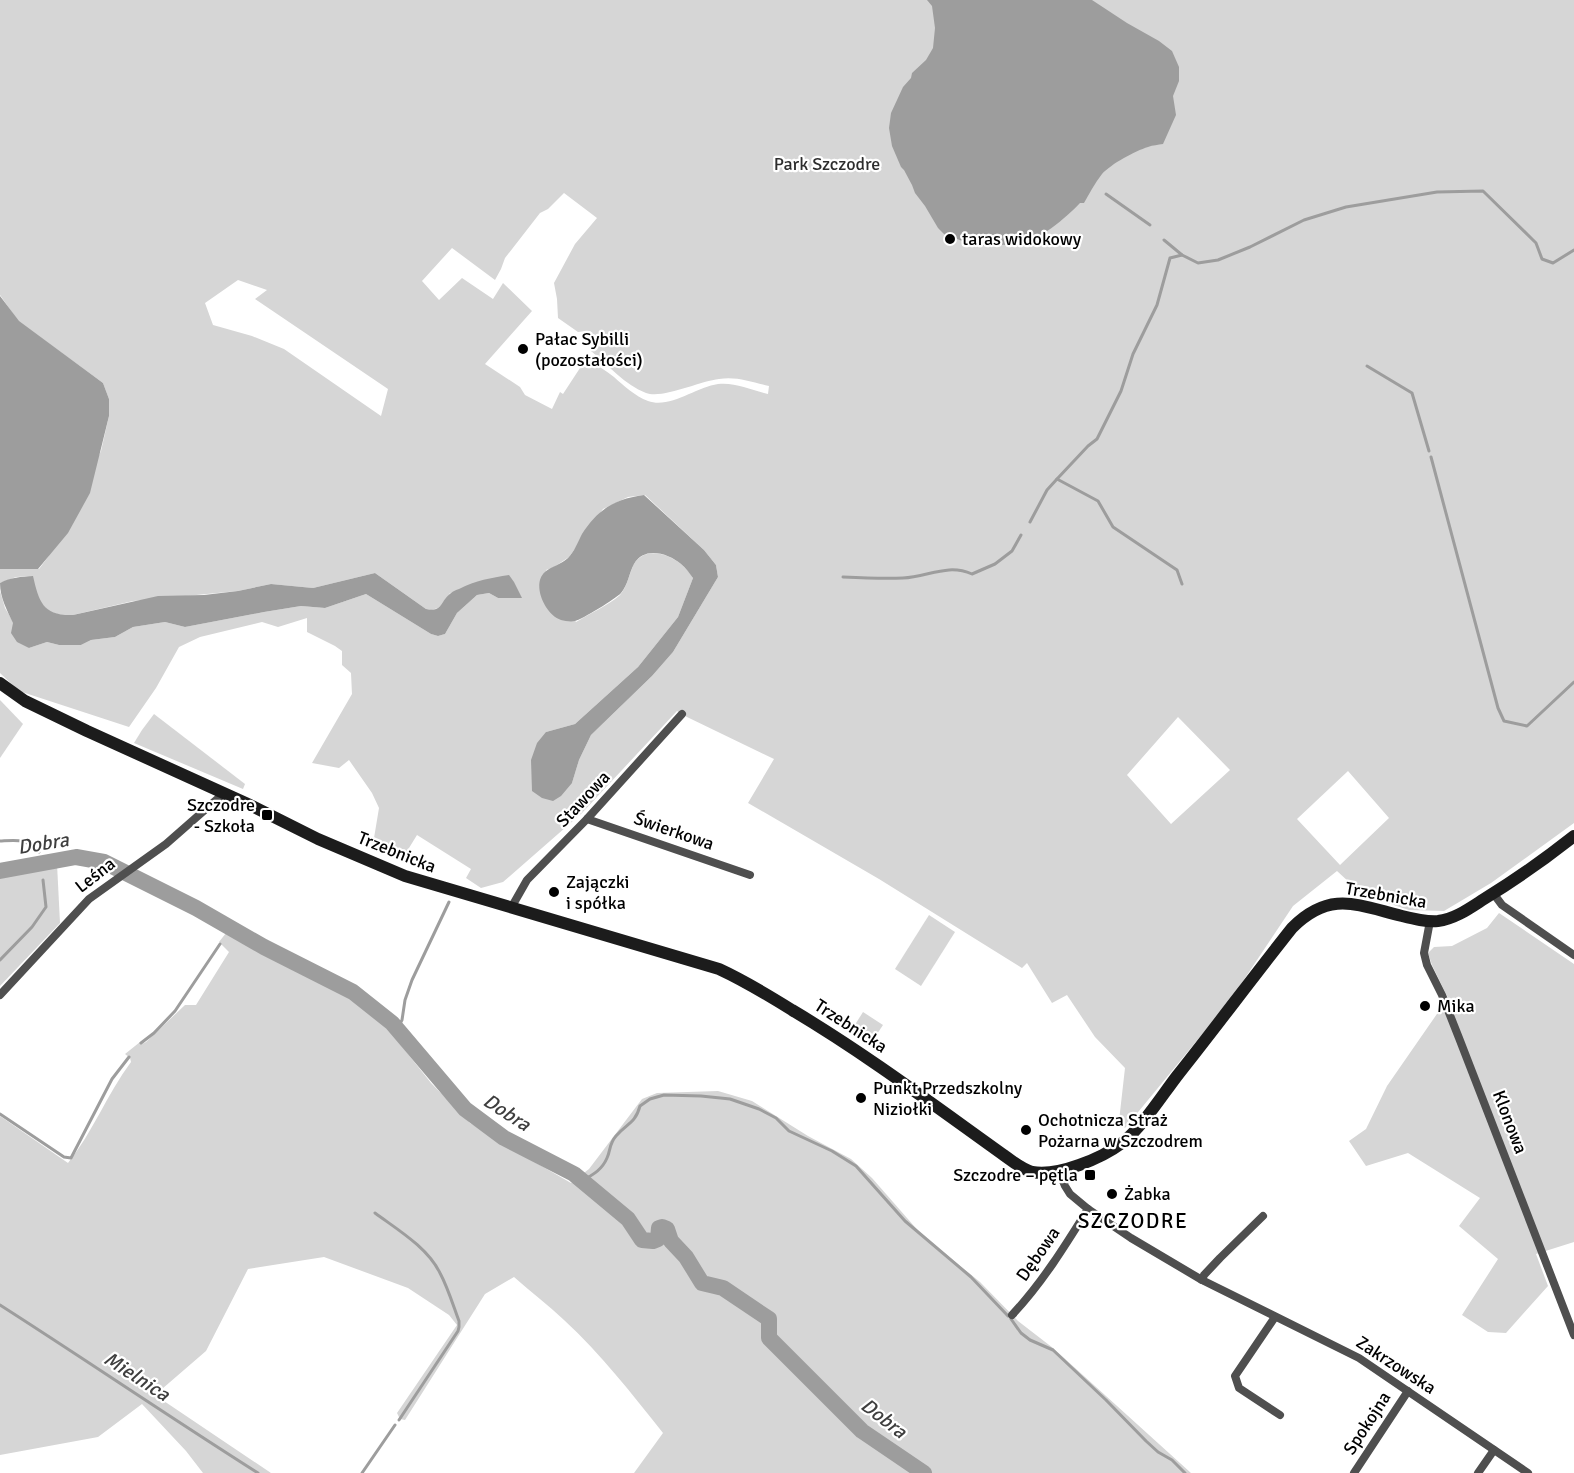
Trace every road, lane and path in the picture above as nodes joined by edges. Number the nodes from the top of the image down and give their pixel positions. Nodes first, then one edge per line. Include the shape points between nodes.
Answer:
1 (0, 682) edge
2 (682, 714) dead end
3 (223, 794) junction
4 (587, 819) junction
5 (1574, 836) edge
6 (750, 874) dead end
7 (1494, 893) junction
8 (512, 908) junction
9 (1430, 921) junction
10 (1574, 956) edge
11 (0, 995) edge
12 (1059, 1171) junction
13 (1088, 1209) junction
14 (1263, 1216) dead end
15 (1202, 1280) junction
16 (1012, 1315) dead end
17 (1275, 1317) junction
18 (1574, 1335) edge
19 (1407, 1391) junction
20 (1280, 1415) dead end
21 (1494, 1450) junction
22 (1354, 1473) edge
23 (1478, 1473) edge
24 (1528, 1473) edge

1 - 3 street, Trzebnicka via 24,701
2 - 4 street, Stawowa
3 - 8 street, Trzebnicka via 405,876
3 - 11 street, Leśna via 166,844 89,899
4 - 6 street, Świerkowa
4 - 8 street, Stawowa via 527,880
5 - 7 street, Trzebnicka
7 - 9 street, Trzebnicka via 1456,915
7 - 10 street via 1502,905
8 - 12 street, Trzebnicka via 687,958 735,976 834,1035 1026,1170
9 - 12 street, Trzebnicka via 1340,903 1308,914 1285,937 1136,1129 1096,1158
9 - 18 street, Klonowa via 1424,953 1431,975
12 - 13 street, Zakrzowska via 1070,1194
13 - 15 street, Zakrzowska
13 - 16 street, Dębowa via 1055,1261
14 - 15 street
15 - 17 street, Zakrzowska
17 - 19 street, Zakrzowska via 1359,1358
17 - 20 street via 1235,1376 1239,1388
19 - 21 street, Zakrzowska
19 - 22 street, Spokojna
21 - 23 street
21 - 24 street, Zakrzowska

